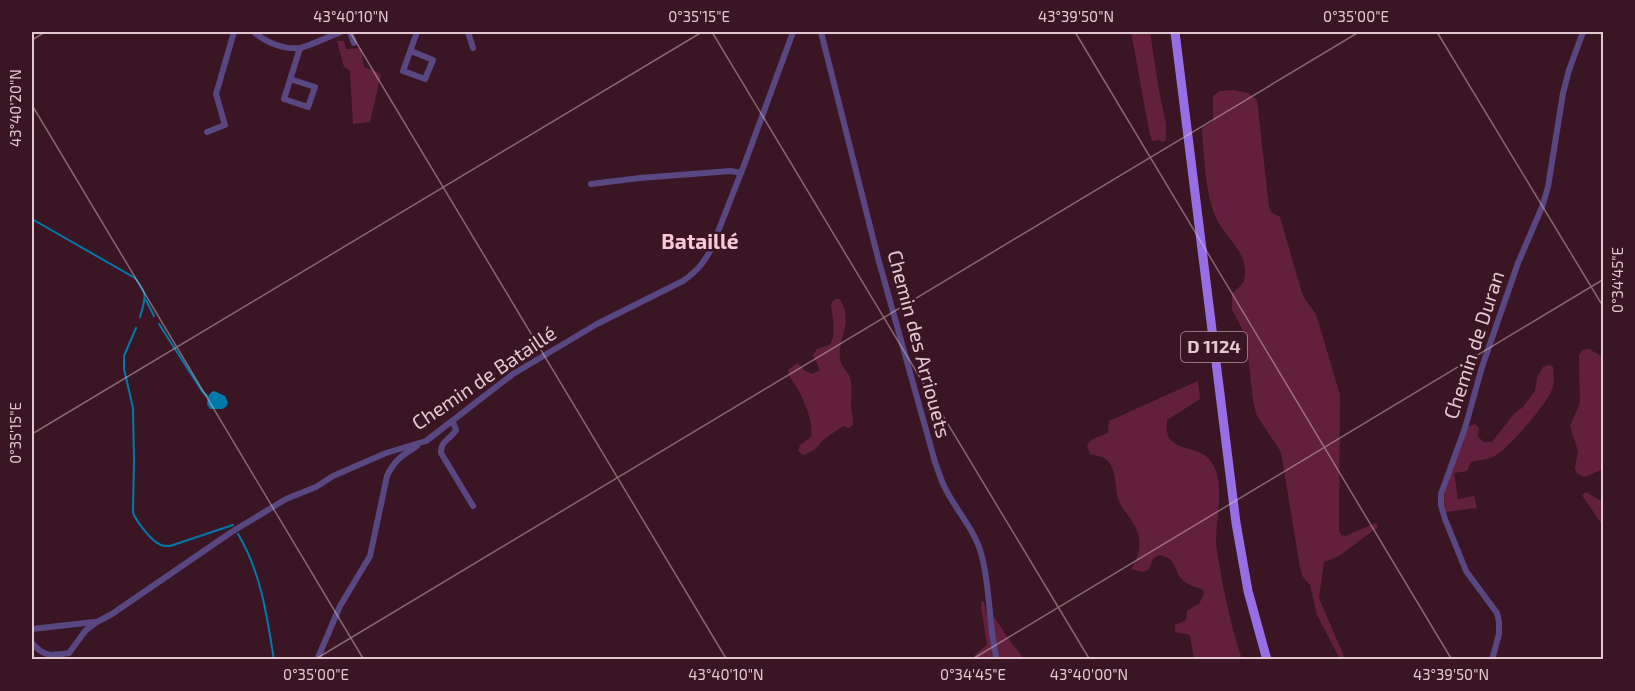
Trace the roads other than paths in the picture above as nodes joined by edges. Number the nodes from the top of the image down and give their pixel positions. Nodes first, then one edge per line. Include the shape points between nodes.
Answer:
1 (234, 32) edge
2 (255, 32) edge
3 (341, 32) edge
4 (350, 32) edge
5 (417, 32) edge
6 (468, 32) edge
7 (793, 32) edge
8 (821, 32) edge
9 (1175, 32) edge
10 (1584, 32) edge
11 (354, 43) dead end
12 (300, 48) junction
13 (473, 48) dead end
14 (411, 51) junction
15 (290, 79) junction
16 (207, 132) dead end
17 (741, 173) junction
18 (591, 184) dead end
19 (453, 422) dead end
20 (426, 441) junction
21 (473, 506) dead end
22 (97, 622) junction
23 (32, 629) edge
24 (32, 642) edge
25 (70, 656) edge
26 (317, 660) edge
27 (998, 660) edge
28 (1267, 660) edge
29 (1492, 660) edge

1 - 16 street via 216,94 225,125
2 - 12 street via 265,41
3 - 12 street
4 - 11 street
5 - 14 street
6 - 13 street
7 - 17 street, Chemin de Bataillé
8 - 27 street, Chemin des Arriouets via 935,462 945,488 972,533 984,566
9 - 28 highway, D 1124 via 1236,523 1248,591
10 - 29 street, Chemin de Duran via 1563,93 1542,207 1518,262 1441,494 1445,519 1466,571 1497,613 1499,634
12 - 15 street
14 - 14 street via 403,71 425,80 433,60
15 - 15 street via 284,99 308,107 315,87
17 - 18 street
17 - 20 street, Chemin de Bataillé via 707,258 694,273 513,374
19 - 21 street via 456,430 444,442 441,453
20 - 22 street, Chemin de Bataillé via 375,458 286,499
20 - 26 street via 390,467 370,556 340,606
22 - 23 street, Chemin de Bataillé
22 - 25 street, Chemin de Bataillé via 86,630
24 - 25 street, Chemin de Bataillé via 43,654

